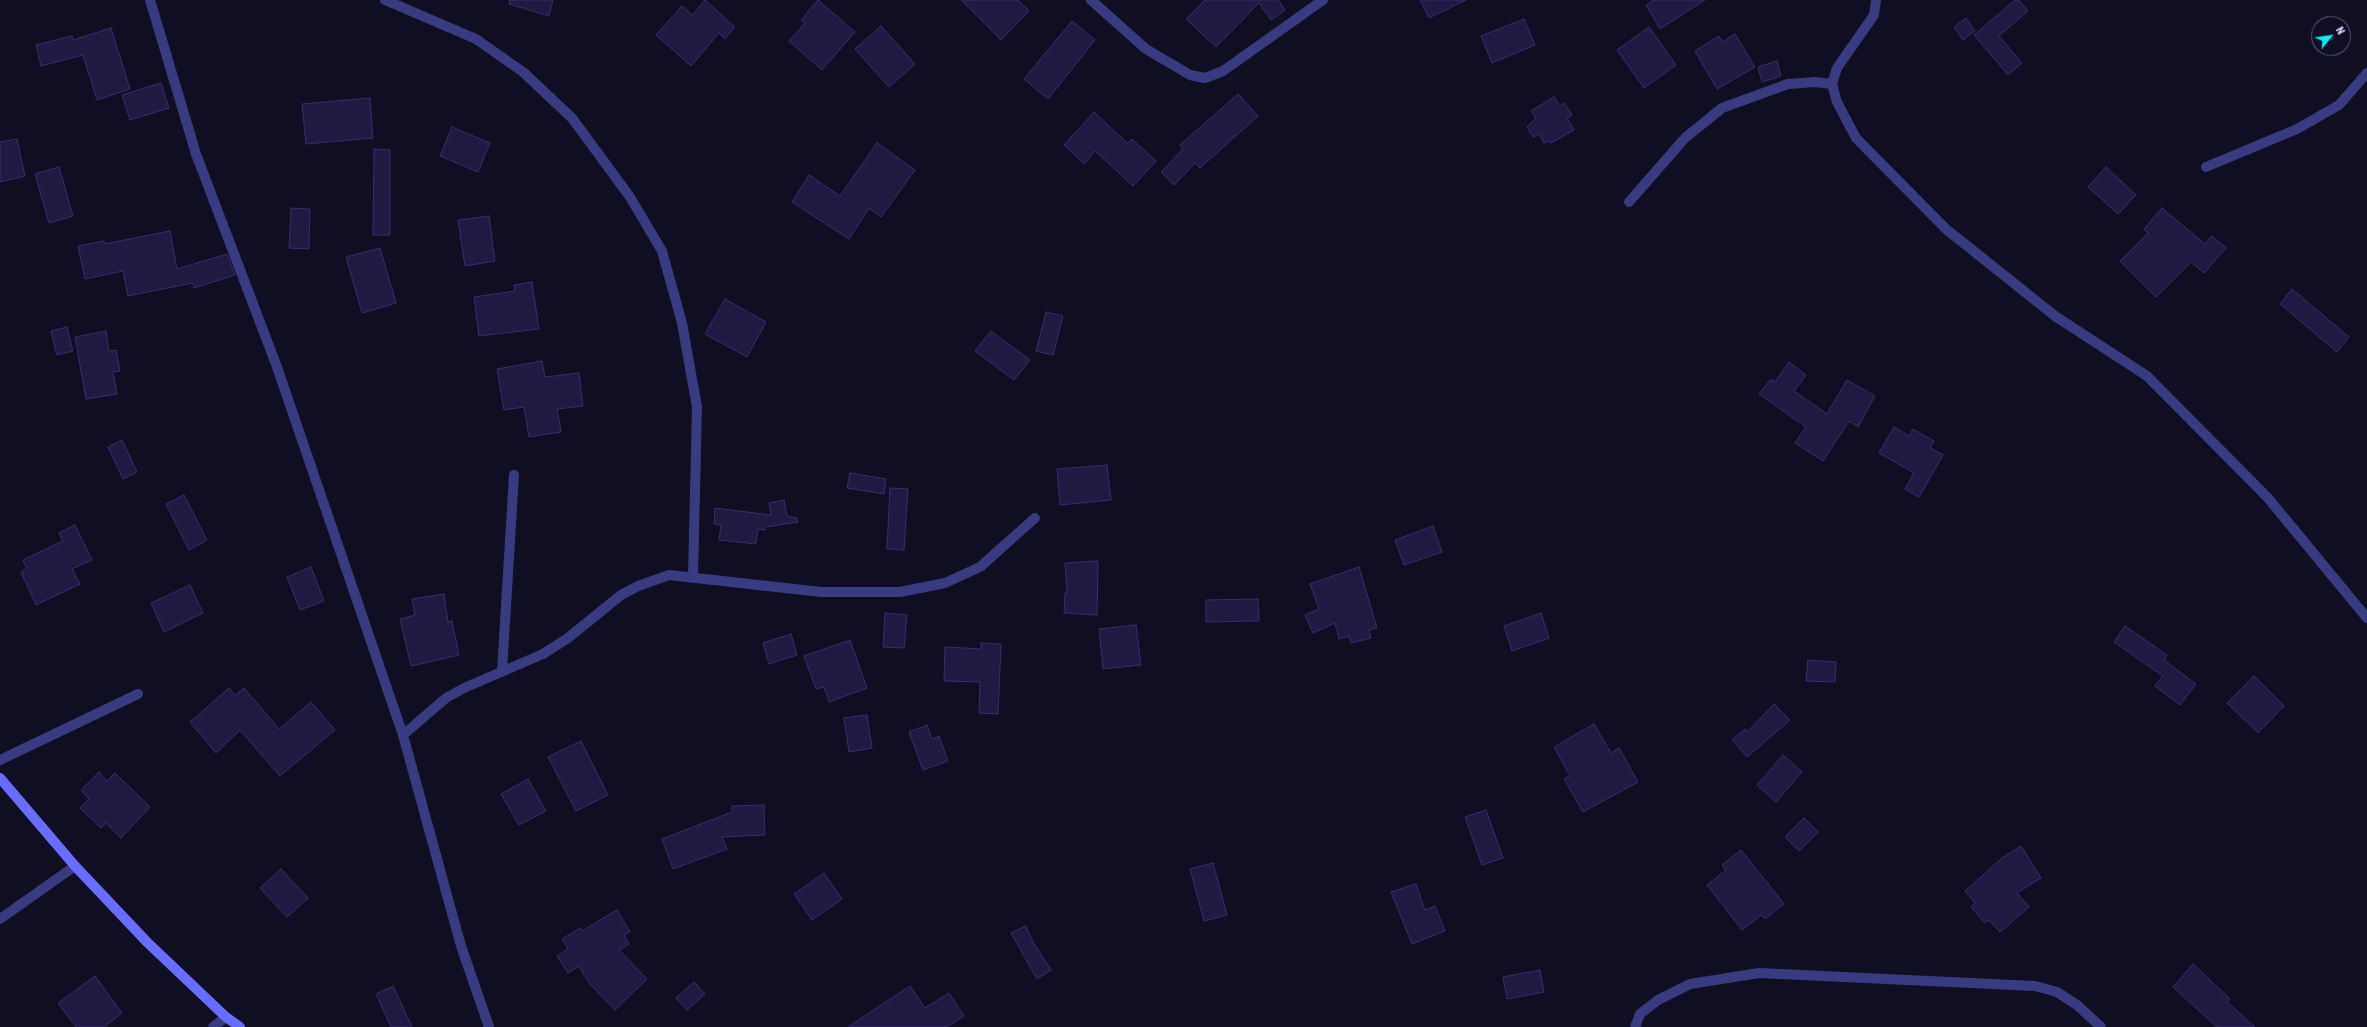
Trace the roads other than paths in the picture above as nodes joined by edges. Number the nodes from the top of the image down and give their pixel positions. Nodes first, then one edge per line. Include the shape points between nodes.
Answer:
1 (150, 0) edge
2 (385, 0) edge
3 (1091, 0) edge
4 (1323, 0) edge
5 (1876, 0) edge
6 (2367, 74) edge
7 (1832, 84) junction
8 (2206, 167) dead end
9 (1629, 202) dead end
10 (514, 475) dead end
11 (1035, 518) dead end
12 (693, 576) junction
13 (2367, 618) edge
14 (502, 672) junction
15 (138, 694) dead end
16 (403, 735) junction
17 (0, 760) edge
18 (0, 778) edge
19 (75, 866) junction
20 (0, 919) edge
21 (226, 1017) junction
22 (213, 1027) edge
23 (240, 1027) edge
24 (489, 1027) edge
25 (1635, 1027) edge
26 (2101, 1027) edge

1 - 16 street via 196,154 277,367
2 - 12 street via 476,39 523,72 572,118 630,197 662,251 682,323 697,407
3 - 4 street via 1146,49 1190,75 1205,78 1223,71
5 - 7 street via 1874,15 1837,68
6 - 8 street via 2339,105 2297,129
7 - 9 street via 1788,84 1722,108 1685,138
7 - 13 street via 1837,102 1856,138 1946,229 2055,316 2147,376 2268,498
10 - 14 street
11 - 12 street via 980,568 945,583 900,592 821,592
12 - 14 street via 669,575 638,586 621,595 568,638 543,654
14 - 16 street via 446,698
15 - 17 street
16 - 24 street via 461,946
18 - 19 street
19 - 20 street
19 - 21 street via 146,941
21 - 22 street
21 - 23 street
25 - 26 street via 1640,1014 1658,1000 1690,984 1759,973 2035,986 2057,992 2077,1005

